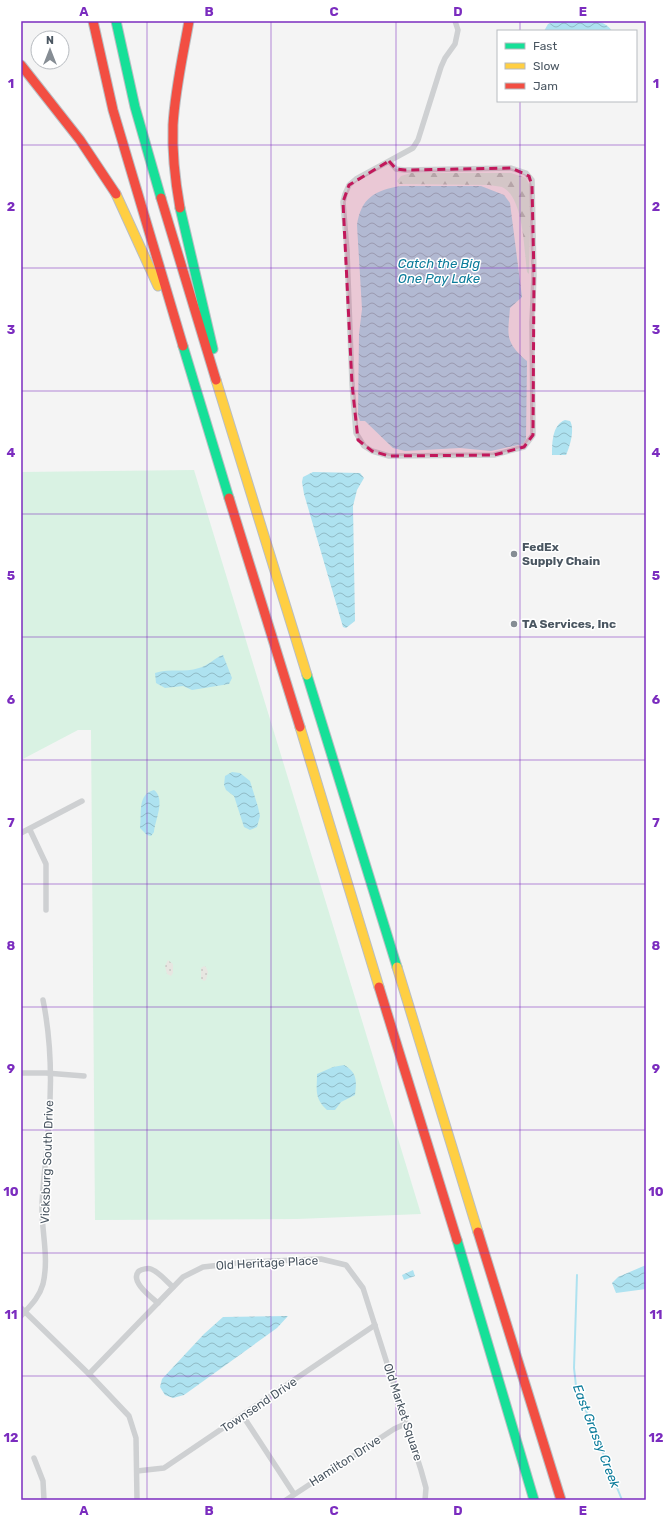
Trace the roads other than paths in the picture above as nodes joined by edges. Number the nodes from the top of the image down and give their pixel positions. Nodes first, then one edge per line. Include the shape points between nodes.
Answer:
1 (93, 21) edge
2 (116, 21) edge
3 (189, 21) edge
4 (455, 21) edge
5 (21, 65) edge
6 (389, 161) junction
7 (175, 324) junction
8 (234, 439) junction
9 (82, 801) dead end
10 (30, 830) junction
11 (21, 833) edge
12 (46, 910) dead end
13 (43, 1000) dead end
14 (21, 1073) edge
15 (50, 1073) junction
16 (84, 1076) dead end
17 (173, 1287) junction
18 (158, 1303) junction
19 (22, 1312) edge
20 (375, 1325) junction
21 (89, 1374) junction
22 (243, 1416) junction
23 (405, 1424) junction
24 (34, 1458) dead end
25 (137, 1471) junction
26 (294, 1494) junction
27 (44, 1500) edge
28 (137, 1500) edge
29 (286, 1500) edge
30 (425, 1500) edge
31 (534, 1500) edge
32 (561, 1500) edge

1 - 7 highway via 113,110
2 - 8 highway via 164,210
3 - 8 highway via 174,114 173,144 177,190
4 - 6 street via 458,30 455,44 441,67 418,140 413,148
5 - 7 highway via 88,150 111,186
6 - 6 street via 396,169 405,170 511,168 526,173 532,180 533,434 530,442 524,447 494,455 389,456 372,451 358,440 352,384 343,202 349,186 356,179
7 - 31 highway
8 - 32 highway
9 - 10 street
10 - 11 street
10 - 12 street via 46,864
13 - 15 street, Vicksburg South Drive via 49,1029
14 - 15 street
15 - 16 street
15 - 19 street, Vicksburg South Drive via 42,1209 44,1274 39,1294
17 - 18 street, Old Heritage Place
17 - 18 street via 153,1269 139,1271 136,1280 140,1287
17 - 20 street, Old Heritage Place via 183,1277 203,1267 247,1262 321,1259 346,1265 363,1288
18 - 21 street, Old Heritage Place
19 - 21 street
20 - 22 street, Townsend Drive
20 - 23 street, Old Market Square
21 - 25 street via 129,1416 136,1438
22 - 25 street, Townsend Drive via 164,1468
22 - 26 street
23 - 26 street, Hamilton Drive
23 - 30 street, Old Market Square via 426,1488
24 - 27 street via 43,1481
25 - 28 street
26 - 29 street, Hamilton Drive

